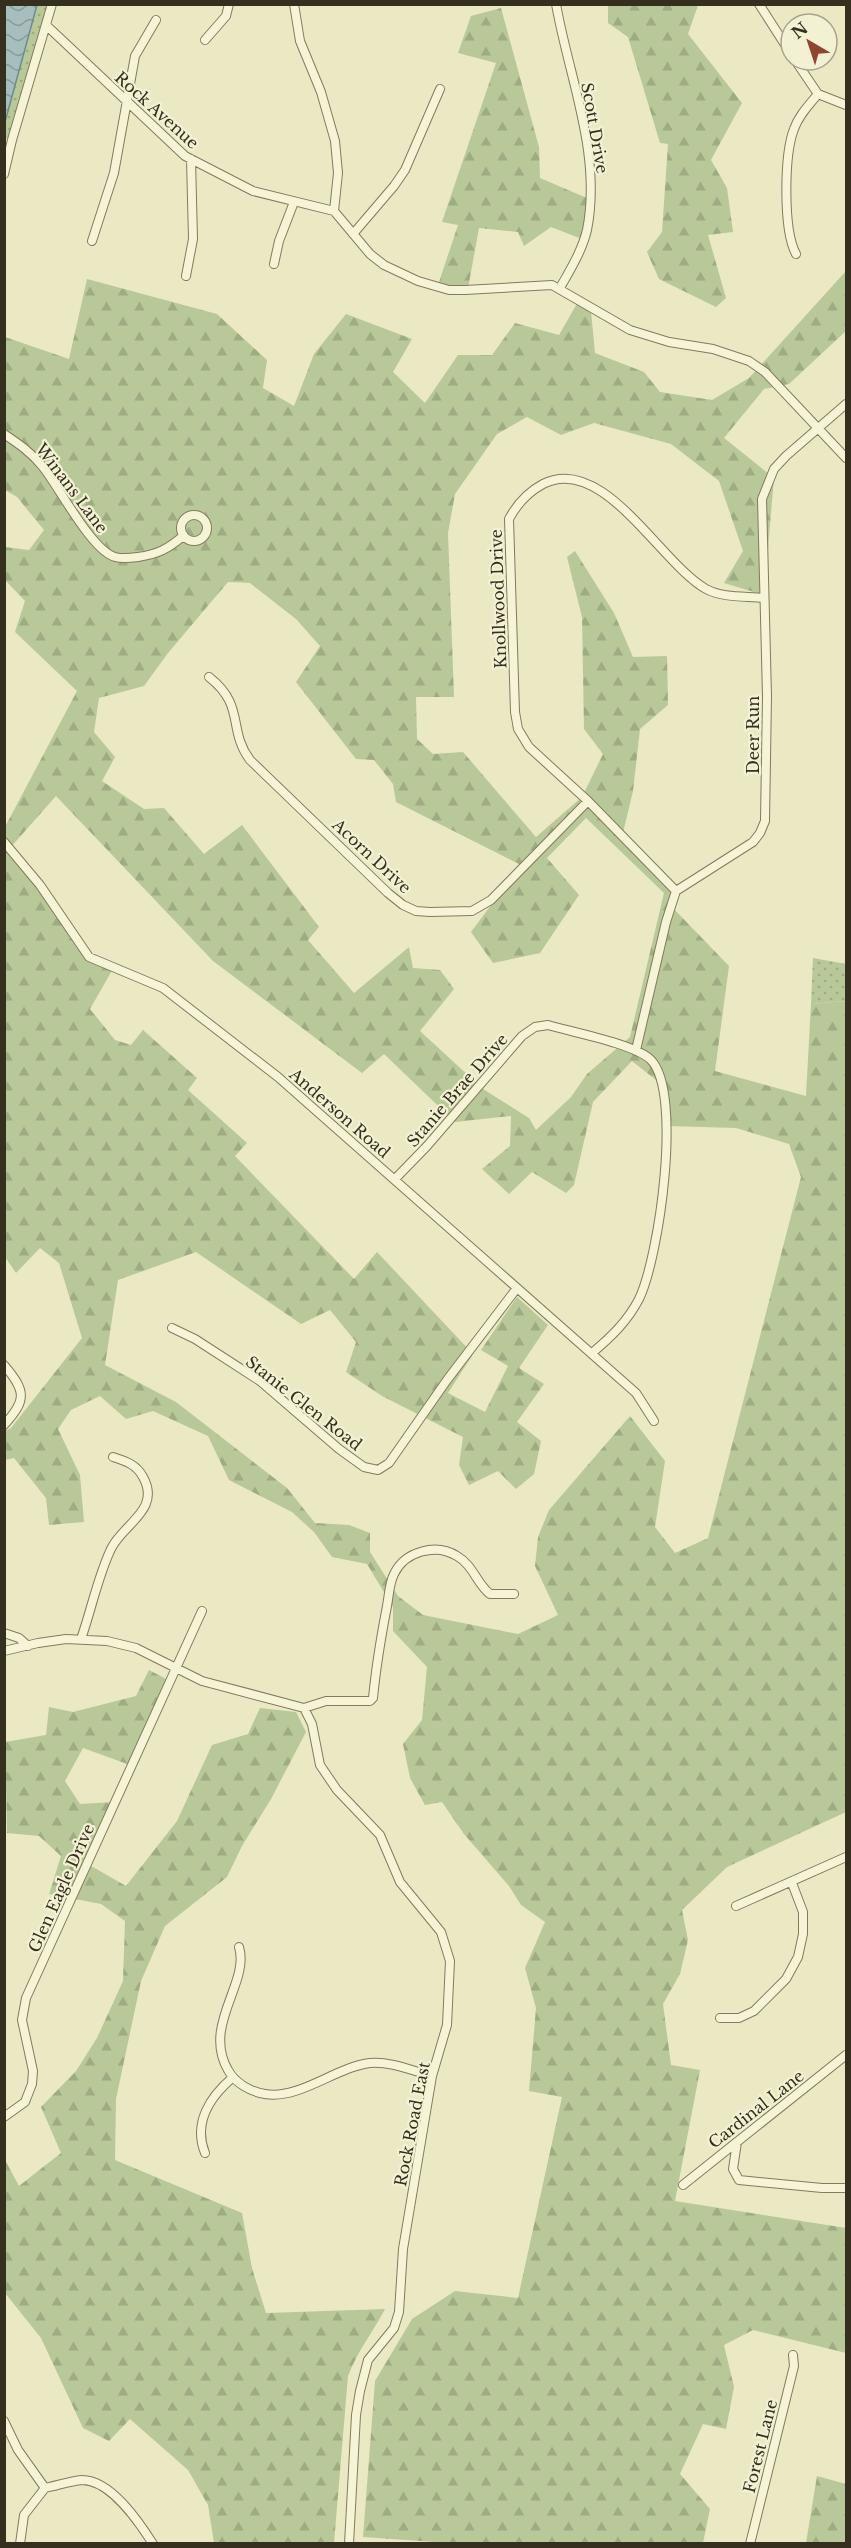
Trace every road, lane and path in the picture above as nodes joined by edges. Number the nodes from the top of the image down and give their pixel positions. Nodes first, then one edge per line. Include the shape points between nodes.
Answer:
1 (52, 4) edge
2 (230, 4) edge
3 (294, 4) edge
4 (556, 4) edge
5 (759, 4) edge
6 (156, 20) dead end
7 (46, 25) junction
8 (779, 35) edge
9 (205, 40) dead end
10 (803, 72) edge
11 (440, 88) dead end
12 (818, 94) junction
13 (128, 104) junction
14 (846, 105) edge
15 (191, 159) junction
16 (4, 174) edge
17 (294, 202) junction
18 (334, 211) junction
19 (353, 234) junction
20 (92, 241) dead end
21 (796, 254) dead end
22 (274, 264) dead end
23 (186, 276) dead end
24 (560, 288) junction
25 (846, 404) edge
26 (818, 428) junction
27 (4, 434) edge
28 (846, 458) edge
29 (183, 536) dead end
30 (764, 597) junction
31 (209, 677) dead end
32 (588, 801) junction
33 (4, 842) edge
34 (676, 891) junction
35 (636, 1050) junction
36 (395, 1179) junction
37 (517, 1288) junction
38 (172, 1328) dead end
39 (592, 1353) junction
40 (4, 1365) edge
41 (654, 1421) dead end
42 (4, 1425) edge
43 (113, 1457) dead end
44 (514, 1594) dead end
45 (202, 1611) dead end
46 (4, 1633) edge
47 (81, 1639) junction
48 (28, 1646) junction
49 (4, 1652) edge
50 (175, 1668) junction
51 (304, 1708) junction
52 (846, 1857) edge
53 (792, 1883) junction
54 (736, 1906) dead end
55 (239, 1947) dead end
56 (720, 2018) dead end
57 (846, 2055) edge
58 (837, 2062) junction
59 (846, 2063) edge
60 (432, 2076) junction
61 (232, 2078) junction
62 (4, 2117) edge
63 (737, 2142) junction
64 (205, 2153) dead end
65 (683, 2185) dead end
66 (846, 2188) edge
67 (793, 2355) dead end
68 (4, 2421) edge
69 (45, 2488) junction
70 (20, 2544) edge
71 (153, 2544) edge
72 (349, 2544) edge
73 (750, 2544) edge

1 - 7 street
2 - 9 street via 226,16
3 - 18 street via 300,41 335,141 338,172
4 - 24 street, Scott Drive via 586,138 591,185 586,232
5 - 8 street
6 - 13 street via 135,56
7 - 13 street, Rock Avenue
7 - 16 street
10 - 12 street
11 - 19 street via 405,170
12 - 14 street
12 - 21 street via 804,110 788,147 790,239
13 - 15 street, Rock Avenue
13 - 20 street via 114,173
15 - 17 street, Rock Avenue via 253,191
15 - 23 street via 193,239
17 - 18 street, Rock Avenue
17 - 22 street
18 - 19 street
19 - 24 street via 384,265 436,287 465,290 546,284
24 - 26 street via 630,330 749,361 765,372
25 - 26 street, Deer Run
26 - 28 street
26 - 30 street, Deer Run via 774,469 762,499
27 - 29 street, Winans Lane via 27,448 42,465 104,552 114,557 156,555
30 - 32 street, Knollwood Drive via 720,594 699,585 606,494 586,482 549,481 515,508 509,519 509,539 516,725 529,747
30 - 34 street, Deer Run via 765,821 753,842
31 - 32 street, Acorn Drive via 229,697 242,750 250,760 388,893 416,911 452,913 478,909
32 - 34 street, Knollwood Drive
33 - 36 street, Anderson Road via 40,885 88,957 152,982 176,997 278,1077
34 - 35 street
35 - 36 street, Stanie Brae Drive via 549,1025 535,1027 522,1036
35 - 39 street, Stanie Brae Drive via 660,1074 666,1144 661,1222 640,1297 624,1324
36 - 37 street, Anderson Road
37 - 38 street, Stanie Glen Road via 389,1463 378,1470 364,1467 343,1452 260,1381
37 - 39 street, Anderson Road
39 - 41 street, Anderson Road via 636,1393
40 - 42 street via 15,1378 22,1397 19,1410
43 - 47 street via 141,1473 148,1487 148,1501 111,1548
44 - 51 street via 490,1594 464,1560 443,1549 430,1549 408,1559 392,1579 373,1698 326,1701
45 - 50 street, Glen Eagle Drive
46 - 48 street
47 - 48 street
47 - 50 street via 124,1645
48 - 49 street
50 - 51 street via 202,1681
50 - 62 street, Glen Eagle Drive via 26,1998 21,2020 33,2071 32,2084 25,2102
51 - 60 street, Rock Road East via 327,1777 380,1835 400,1882 447,1945 450,1995 442,2048
52 - 53 street
53 - 54 street
53 - 56 street via 803,1912 798,1958 786,1979 754,2011 739,2018
55 - 61 street via 241,1962 220,2040 222,2058
57 - 58 street, Cardinal Lane
58 - 59 street
58 - 63 street, Cardinal Lane
60 - 61 street via 386,2064 368,2064 274,2095 254,2091
60 - 72 street, Rock Road East via 403,2249 399,2312 394,2328 368,2360 363,2373 356,2415
61 - 64 street via 214,2094 207,2107 200,2137
63 - 65 street, Cardinal Lane
63 - 66 street via 733,2169 739,2180
67 - 73 street, Forest Lane via 794,2366
68 - 69 street via 18,2450
69 - 70 street via 24,2515
69 - 71 street via 83,2480 107,2489

